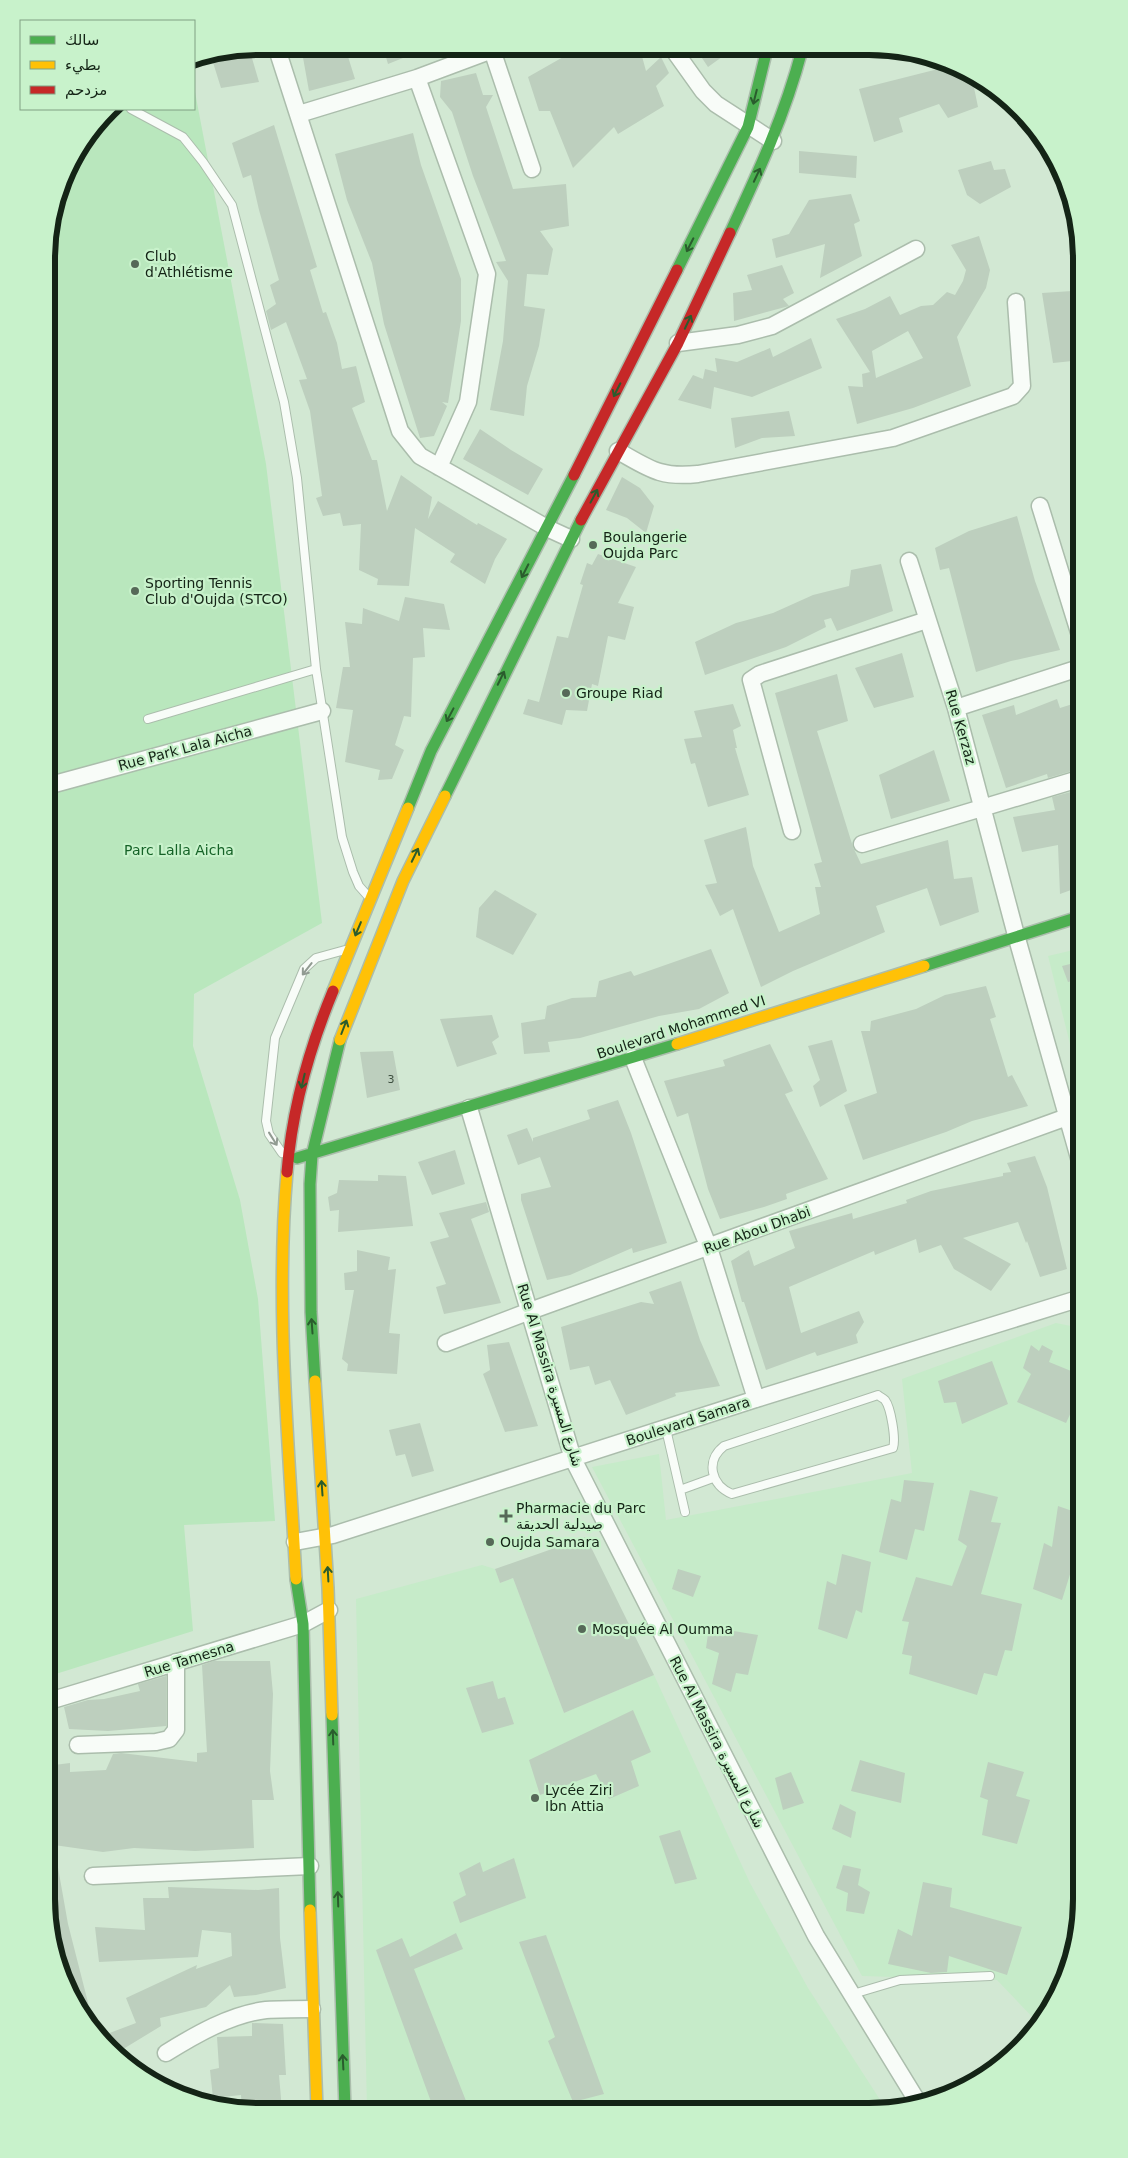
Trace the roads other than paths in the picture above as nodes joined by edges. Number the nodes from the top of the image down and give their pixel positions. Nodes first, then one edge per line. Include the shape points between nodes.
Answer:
1 (279, 55) edge
2 (476, 55) edge
3 (493, 55) edge
4 (676, 55) edge
5 (766, 55) edge
6 (801, 55) edge
7 (417, 78) junction
8 (133, 110) edge
9 (299, 114) junction
10 (748, 127) junction
11 (773, 141) junction
12 (532, 169) dead end
13 (916, 249) dead end
14 (1016, 302) dead end
15 (678, 343) junction
16 (618, 452) junction
17 (439, 467) junction
18 (1040, 506) dead end
19 (548, 528) junction
20 (571, 539) junction
21 (909, 561) dead end
22 (1073, 613) edge
23 (927, 620) junction
24 (316, 669) junction
25 (1073, 670) edge
26 (956, 708) junction
27 (322, 711) junction
28 (148, 719) dead end
29 (431, 751) junction
30 (452, 761) junction
31 (1073, 781) edge
32 (55, 784) edge
33 (983, 808) junction
34 (792, 830) dead end
35 (862, 844) dead end
36 (382, 870) junction
37 (403, 881) junction
38 (370, 899) junction
39 (1073, 919) edge
40 (1016, 935) junction
41 (349, 949) junction
42 (633, 1058) junction
43 (469, 1108) junction
44 (1067, 1117) junction
45 (1073, 1136) edge
46 (312, 1155) junction
47 (288, 1159) junction
48 (709, 1248) junction
49 (1073, 1301) edge
50 (530, 1311) junction
51 (446, 1343) dead end
52 (756, 1399) junction
53 (666, 1429) junction
54 (573, 1459) junction
55 (714, 1478) junction
56 (680, 1490) junction
57 (685, 1512) dead end
58 (326, 1536) junction
59 (295, 1542) junction
60 (329, 1610) junction
61 (304, 1624) junction
62 (176, 1662) junction
63 (55, 1699) edge
64 (78, 1745) dead end
65 (310, 1866) junction
66 (93, 1876) dead end
67 (990, 1976) dead end
68 (853, 1994) junction
69 (312, 2008) junction
70 (166, 2053) dead end
71 (915, 2098) edge
72 (317, 2103) edge
73 (345, 2103) edge

1 - 9 street
2 - 7 street
3 - 12 street
4 - 10 street via 703,91
5 -> 10 main road
6 - 11 main road
7 - 9 street
7 - 17 street via 487,274 468,402
8 - 24 lane via 183,137 232,205 276,364 291,440 302,516
9 - 17 street via 400,431 420,456
10 - 11 street
10 -> 19 main road
15 -> 11 main road
13 - 15 street via 772,326 738,335
14 - 16 street via 1022,386 1013,396 870,444 698,474 677,476 658,473
15 - 16 main road
20 -> 16 main road
17 - 19 street
18 - 22 street
19 - 20 street
19 -> 29 main road
30 -> 20 main road
21 - 23 street, Rue Kerzaz
23 - 26 street, Rue Kerzaz
23 - 34 street via 760,674 751,680
24 - 27 lane
24 - 28 lane
25 - 26 street
26 - 33 street, Rue Kerzaz
27 - 32 street, Rue Park Lala Aicha
27 - 38 lane via 347,856 359,886
29 - 30 main road
29 - 36 main road
37 -> 30 main road
31 - 33 street
33 - 35 street
33 - 40 street, Rue Kerzaz
36 - 37 main road
36 - 38 main road
46 -> 37 main road via 340,1038
38 -> 41 main road
39 - 40 main road, Boulevard Mohammed VI
40 - 42 main road, Boulevard Mohammed VI
40 - 44 street, Rue Kerzaz
41 -> 47 main road via 313,1039 294,1115
41 -> 47 lane via 316,958 304,969 274,1038 266,1121 268,1134
42 - 43 main road, Boulevard Mohammed VI
42 - 48 street
43 - 46 main road, Boulevard Mohammed VI
43 - 50 street, Rue Al Massira شارع المسيرة
44 - 45 street, Rue Kerzaz
44 - 48 street, Rue Abou Dhabi
46 - 47 main road, Boulevard Mohammed VI
58 -> 46 main road via 311,1312
47 - 59 main road via 282,1229 282,1300
48 - 50 street, Rue Abou Dhabi
48 - 52 street
49 - 52 street, Boulevard Samara
50 - 51 street, Rue Abou Dhabi
50 - 54 street, Rue Al Massira شارع المسيرة
52 - 53 street, Boulevard Samara
53 - 54 street, Boulevard Samara
53 - 56 lane
54 - 58 street, Boulevard Samara
54 - 68 street, Rue Al Massira شارع المسيرة via 816,1936
55 - 55 lane via 723,1490 732,1494 893,1448 894,1430 885,1400 878,1395 724,1446 716,1453 713,1462
55 - 56 lane
56 - 57 lane
58 - 59 street, Boulevard Samara
60 -> 58 main road
59 - 61 main road via 297,1591
60 - 61 street, Rue Tamesna
73 -> 60 main road
61 - 62 street, Rue Tamesna
61 - 65 main road
62 - 63 street, Rue Tamesna
62 - 64 street via 176,1730 169,1739
65 - 66 street
65 - 69 main road
67 - 68 lane via 900,1980
68 - 71 street, Rue Al Massira شارع المسيرة
69 - 70 street via 264,2010 241,2016
69 - 72 main road

